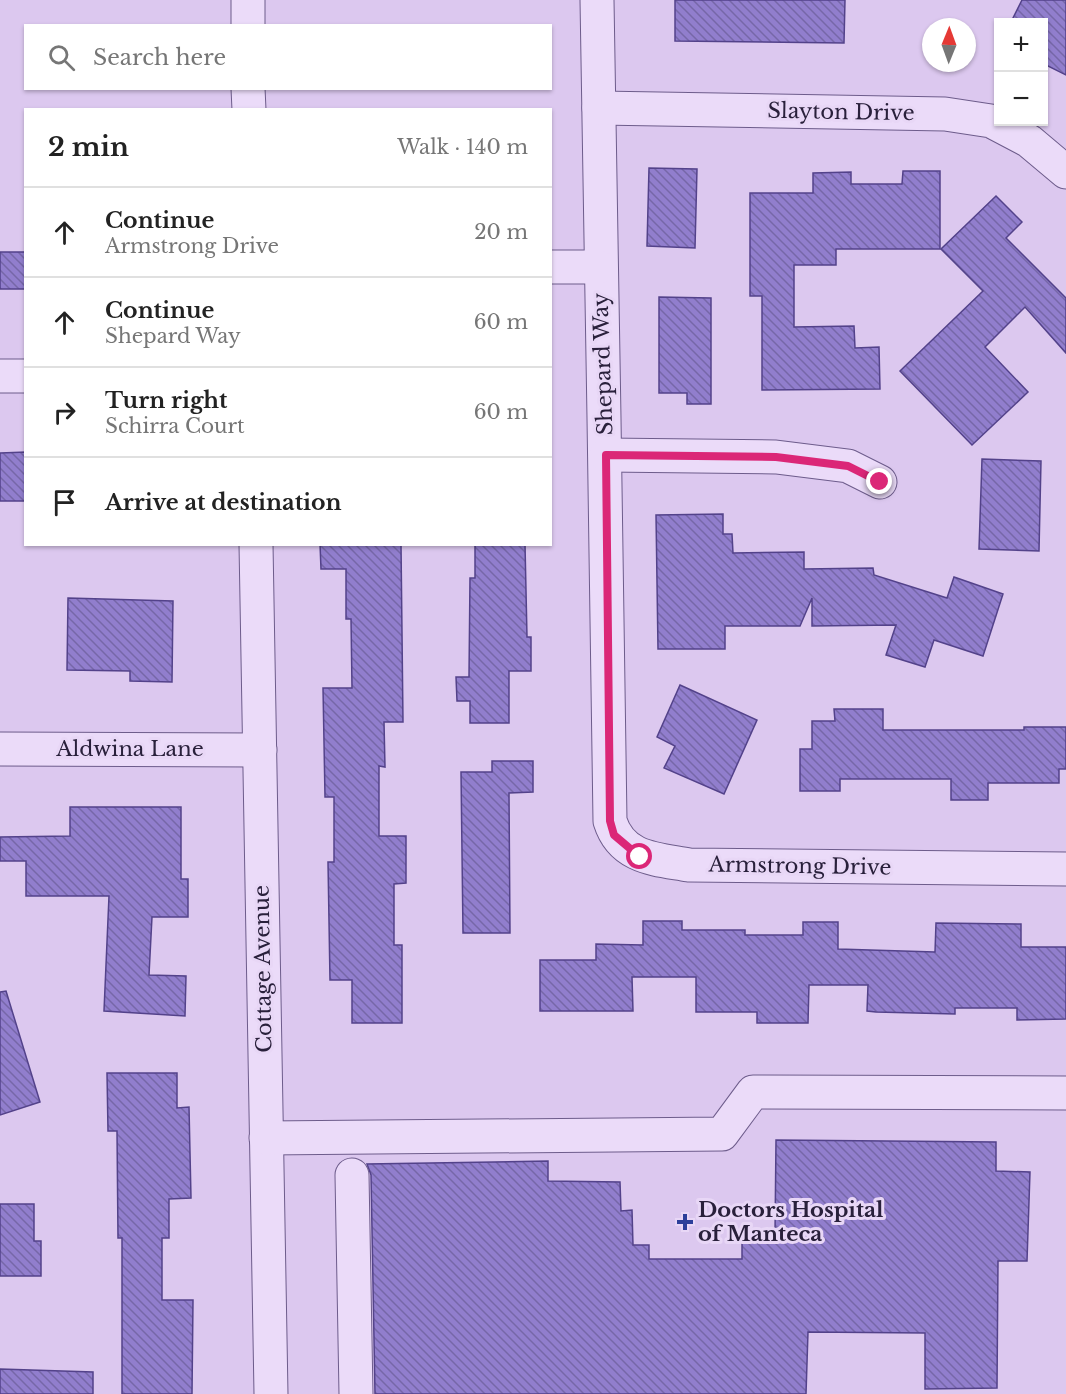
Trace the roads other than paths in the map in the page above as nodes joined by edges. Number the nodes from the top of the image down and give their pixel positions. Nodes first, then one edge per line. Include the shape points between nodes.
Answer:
1 (248, 0) edge
2 (597, 0) edge
3 (248, 24) edge
4 (248, 90) edge
5 (249, 108) edge
6 (599, 108) junction
7 (1066, 172) edge
8 (552, 267) edge
9 (599, 267) junction
10 (0, 376) edge
11 (24, 376) edge
12 (606, 455) junction
13 (880, 482) dead end
14 (256, 546) edge
15 (0, 749) edge
16 (260, 750) junction
17 (609, 764) joint
18 (1066, 869) edge
19 (1066, 1093) edge
20 (266, 1138) junction
21 (352, 1175) dead end
22 (271, 1394) edge
23 (356, 1394) edge

1 - 3 street
2 - 6 street, Shepard Way
4 - 5 street
6 - 7 street, Slayton Drive via 945,114 991,121 1029,141
6 - 9 street, Shepard Way
8 - 9 street
9 - 12 street, Shepard Way
10 - 11 street
12 - 13 street via 776,457 848,466
12 - 17 street, Shepard Way
14 - 16 street, Cottage Avenue
15 - 16 street, Aldwina Lane
16 - 20 street, Cottage Avenue
17 - 18 street, Armstrong Drive via 610,821 614,835 640,857 689,865
19 - 20 street via 753,1092 722,1134
20 - 22 street, Cottage Avenue
21 - 23 street

